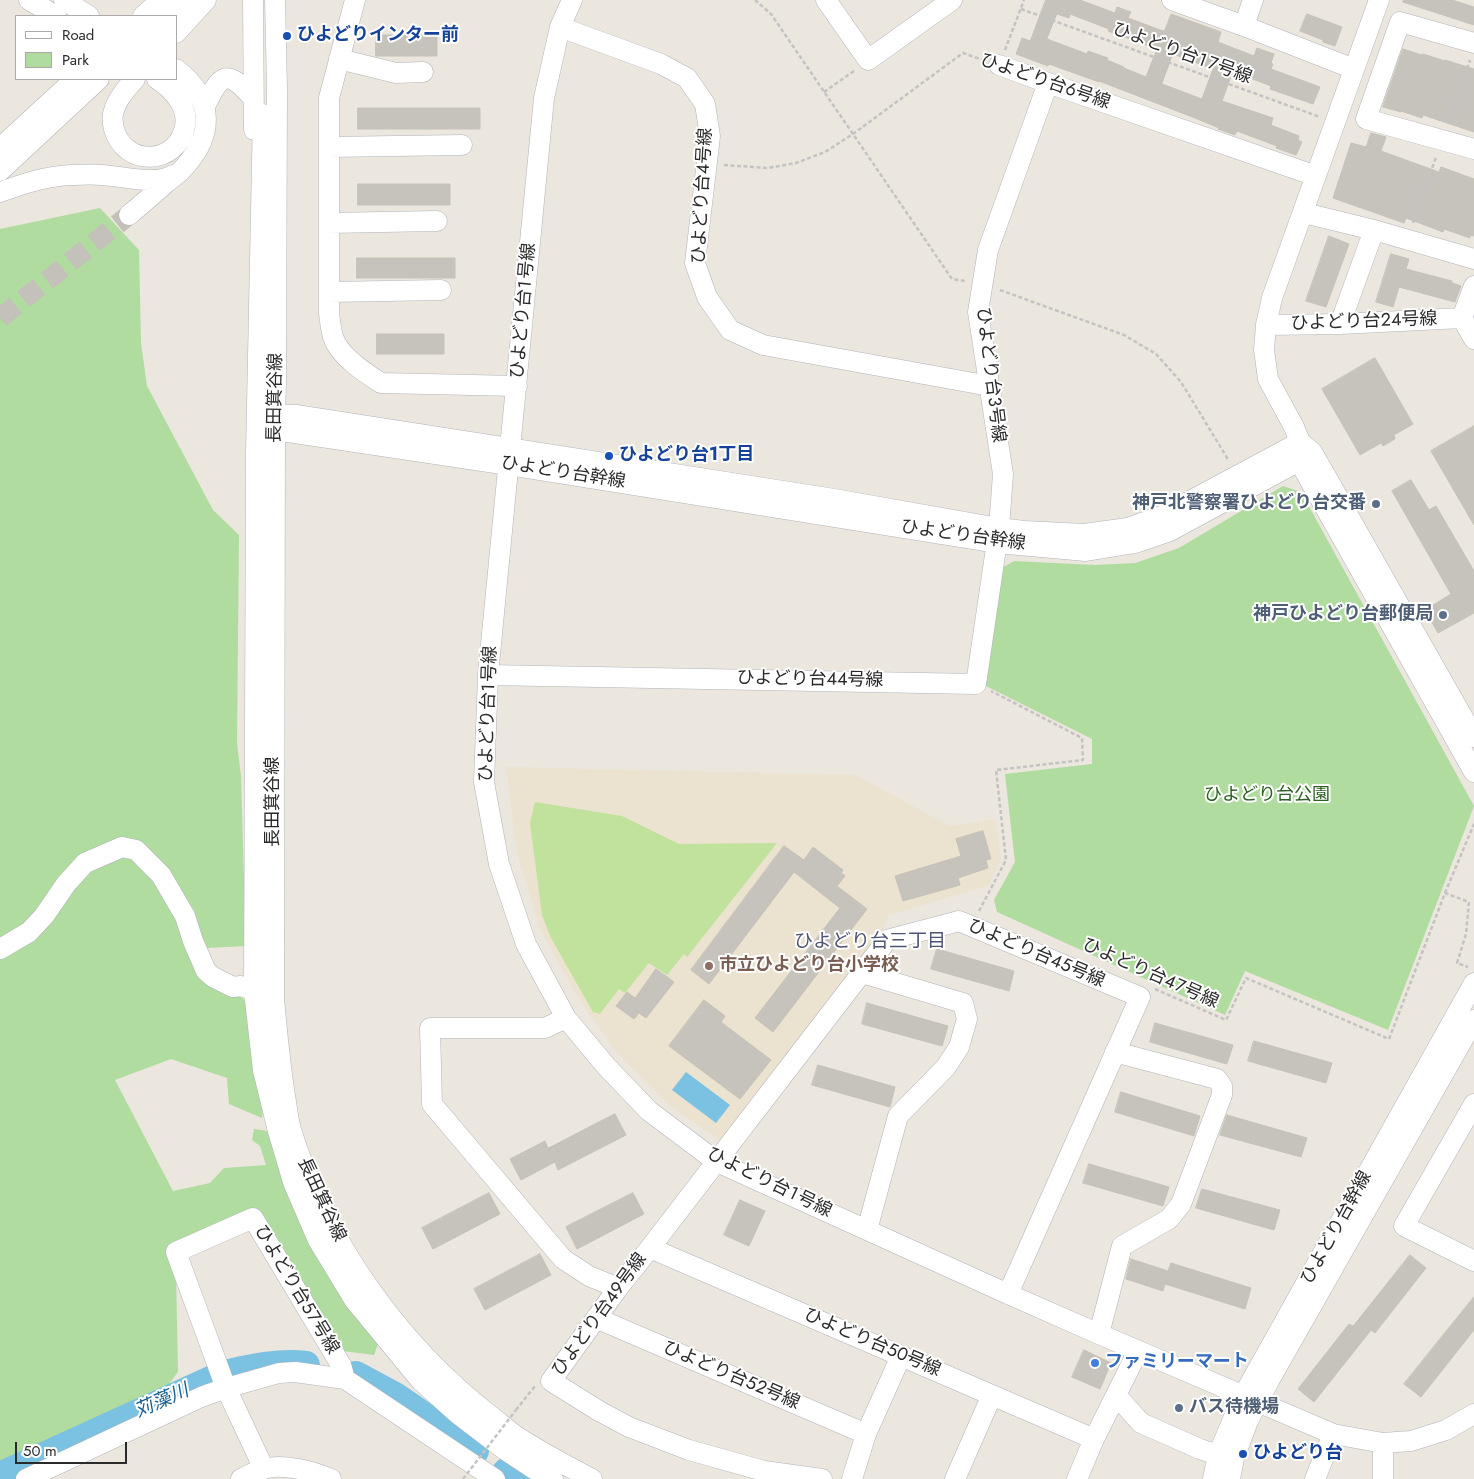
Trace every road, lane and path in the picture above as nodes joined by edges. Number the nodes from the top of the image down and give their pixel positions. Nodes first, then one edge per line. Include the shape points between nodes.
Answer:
1 (28, 0) edge
2 (64, 0) edge
3 (161, 0) edge
4 (183, 0) edge
5 (206, 0) edge
6 (254, 0) edge
7 (264, 0) edge
8 (275, 0) edge
9 (355, 0) edge
10 (572, 0) edge
11 (826, 0) edge
12 (952, 0) edge
13 (1024, 0) edge
14 (1172, 0) edge
15 (1254, 0) edge
16 (1379, 0) edge
17 (1021, 8) junction
18 (54, 15) edge
19 (86, 15) edge
20 (144, 15) edge
21 (166, 15) edge
22 (1244, 26) junction
23 (560, 27) junction
24 (178, 31) edge
25 (1474, 43) edge
26 (339, 58) junction
27 (868, 60) junction
28 (999, 65) junction
29 (1354, 69) junction
30 (178, 71) edge
31 (424, 72) dead end
32 (73, 80) edge
33 (98, 80) edge
34 (134, 80) edge
35 (159, 80) edge
36 (1048, 83) junction
37 (824, 92) dead end
38 (253, 98) junction
39 (205, 106) junction
40 (1335, 122) junction
41 (462, 145) dead end
42 (329, 147) junction
43 (0, 148) edge
44 (1474, 149) edge
45 (707, 163) junction
46 (0, 171) edge
47 (179, 172) junction
48 (1316, 176) junction
49 (0, 192) edge
50 (1304, 213) junction
51 (129, 215) tunnel mouth
52 (437, 221) dead end
53 (329, 223) junction
54 (1374, 230) junction
55 (260, 237) junction
56 (1474, 259) edge
57 (1474, 286) edge
58 (441, 290) dead end
59 (329, 292) junction
60 (1462, 318) junction
61 (1340, 324) junction
62 (1266, 325) junction
63 (1474, 339) edge
64 (517, 386) junction
65 (990, 386) junction
66 (266, 422) junction
67 (1304, 452) junction
68 (510, 457) junction
69 (998, 536) junction
70 (488, 674) junction
71 (976, 684) junction
72 (1474, 737) edge
73 (1474, 772) edge
74 (1474, 824) edge
75 (1445, 893) junction
76 (978, 912) dead end
77 (0, 949) edge
78 (862, 973) junction
79 (1471, 976) edge
80 (1152, 988) dead end
81 (254, 991) junction
82 (566, 1018) junction
83 (1474, 1020) edge
84 (1115, 1052) junction
85 (1474, 1104) edge
86 (717, 1162) junction
87 (867, 1230) junction
88 (650, 1248) junction
89 (1474, 1261) edge
90 (618, 1288) junction
91 (1008, 1294) junction
92 (596, 1318) junction
93 (1099, 1334) junction
94 (1138, 1351) junction
95 (901, 1356) junction
96 (345, 1379) junction
97 (551, 1381) junction
98 (226, 1388) junction
99 (992, 1395) junction
100 (1116, 1395) junction
101 (1250, 1399) junction
102 (1474, 1414) edge
103 (866, 1434) junction
104 (1333, 1434) junction
105 (1094, 1439) junction
106 (1383, 1443) junction
107 (512, 1444) junction
108 (1218, 1454) junction
109 (264, 1468) junction
110 (487, 1477) edge
111 (26, 1479) edge
112 (242, 1479) edge
113 (331, 1479) edge
114 (463, 1479) edge
115 (553, 1479) edge
116 (592, 1479) edge
117 (822, 1479) edge
118 (852, 1479) edge
119 (955, 1479) edge
120 (1077, 1479) edge
121 (1213, 1479) edge
122 (1230, 1479) edge
123 (1315, 1479) edge
124 (1383, 1479) edge

1 - 18 street
2 - 19 street
3 - 20 street
4 - 21 street
5 - 24 street
6 - 38 street
7 - 55 street, 長田箕谷線
8 - 66 street, 長田箕谷線 via 276,383
9 - 26 street
10 - 23 street, ひよどり台１号線
11 - 27 street
12 - 27 street
13 - 17 path
14 - 22 street
15 - 22 street
16 - 29 street
17 - 28 path
17 - 40 path, ひよどり台１７号線
22 - 29 street
23 - 45 street, ひよどり台４号線 via 661,64 687,78 705,104 710,136
23 - 64 street, ひよどり台１号線 via 544,98
25 - 44 street via 1400,22 1366,119
26 - 31 street via 396,73
26 - 42 street via 329,98
27 - 37 path
28 - 36 street, ひよどり台６号線
28 - 45 path, ひよどり台６号線 via 963,53 825,152 796,163 768,168
29 - 40 street
30 - 39 street via 190,80
32 - 43 street
33 - 46 street
34 - 35 street via 122,94 112,115 121,144 139,156 160,155 179,142 184,133 185,114 176,95
36 - 48 street, ひよどり台６号線
36 - 65 street, ひよどり台３号線 via 988,250 978,312
38 - 39 street via 240,83 226,78 218,82
38 - 55 street
39 - 47 street via 204,136 199,150
40 - 48 street
41 - 42 street
42 - 53 street
45 - 65 street, ひよどり台４号線 via 695,262 707,297 730,330 763,345
47 - 49 street via 168,179 150,180 68,175 29,182
47 - 51 street
48 - 50 street
50 - 54 street
50 - 62 street via 1272,298
52 - 53 street
53 - 59 street
54 - 56 street
54 - 61 street
55 - 66 street, 長田箕谷線
57 - 60 street
58 - 59 street
59 - 64 street via 333,338 342,353 381,383
60 - 61 street, ひよどり台２４号線
60 - 63 street
61 - 62 street, ひよどり台２４号線
62 - 67 street via 1264,350 1268,379
64 - 68 street, ひよどり台１号線
65 - 69 street, ひよどり台３号線 via 1003,474
66 - 68 street, ひよどり台幹線 via 296,415
66 - 81 street, 長田箕谷線
66 - 107 street, 長田箕谷線 via 274,999 280,1068 291,1128 308,1176 334,1232 370,1291 435,1368
67 - 69 street, ひよどり台幹線 via 1128,528 1084,534 1024,531
67 - 72 street
67 - 73 street
68 - 69 street, ひよどり台幹線 via 824,498
68 - 70 street, ひよどり台１号線
69 - 71 street
70 - 71 street, ひよどり台４４号線
70 - 82 street, ひよどり台１号線 via 484,782 499,864 526,944
71 - 76 path via 1082,738 1083,760 996,770 1006,860
74 - 75 path, ひよどり台４７号線
75 - 79 path via 1469,902 1466,934 1457,963
75 - 80 path, ひよどり台４７号線 via 1389,1039 1246,978 1226,1020
77 - 81 street via 29,932 85,863 122,847 136,850 161,875 185,916 206,971 233,986
78 - 84 street, ひよどり台４５号線 via 887,940 959,922 1140,997
78 - 86 street, ひよどり台４５号線
78 - 87 street via 962,1003 967,1020 959,1047 946,1067 898,1116
79 - 101 street, ひよどり台幹線
81 - 107 street, 長田箕谷線 via 262,1070 293,1182 318,1240 355,1301 421,1381 458,1414
82 - 86 street, ひよどり台１号線 via 649,1112
82 - 90 street via 545,1028 430,1028 432,1104 563,1259 589,1276
83 - 101 street, ひよどり台幹線
84 - 91 street, ひよどり台４５号線
84 - 93 street via 1217,1079 1222,1086 1222,1095 1181,1204 1169,1219 1122,1246
85 - 89 street via 1404,1226
86 - 87 street, ひよどり台１号線
86 - 88 street, ひよどり台４９号線
87 - 91 street, ひよどり台１号線
88 - 90 street, ひよどり台４９号線
88 - 95 street, ひよどり台５０号線
90 - 92 street, ひよどり台４９号線
91 - 93 street, ひよどり台１号線
92 - 97 street, ひよどり台４９号線
92 - 103 street, ひよどり台５２号線
93 - 94 street, ひよどり台１号線
94 - 100 street
94 - 101 street, ひよどり台１号線
95 - 99 street, ひよどり台５０号線
95 - 103 street
96 - 98 street via 279,1373
96 - 98 street, ひよどり台５７号線 via 341,1365 253,1218 176,1252
96 - 110 street
97 - 114 path, bridge via 538,1381
97 - 117 street, ひよどり台４９号線 via 629,1427 690,1450 764,1471
98 - 109 street
98 - 111 street
99 - 105 street, ひよどり台５０号線
99 - 119 street
100 - 105 street
100 - 108 street via 1141,1423
101 - 104 street, ひよどり台１号線
101 - 108 street, ひよどり台幹線
101 - 122 street, ひよどり台幹線 via 1248,1421
102 - 106 street, ひよどり台１号線 via 1446,1430 1411,1440
103 - 118 street
104 - 106 street, ひよどり台１号線
104 - 123 street
105 - 120 street
106 - 124 street
107 - 110 street
107 - 115 street, 長田箕谷線 via 537,1471
107 - 116 street, 長田箕谷線 via 549,1456
108 - 121 street, ひよどり台幹線
109 - 112 street
109 - 113 street via 291,1467

